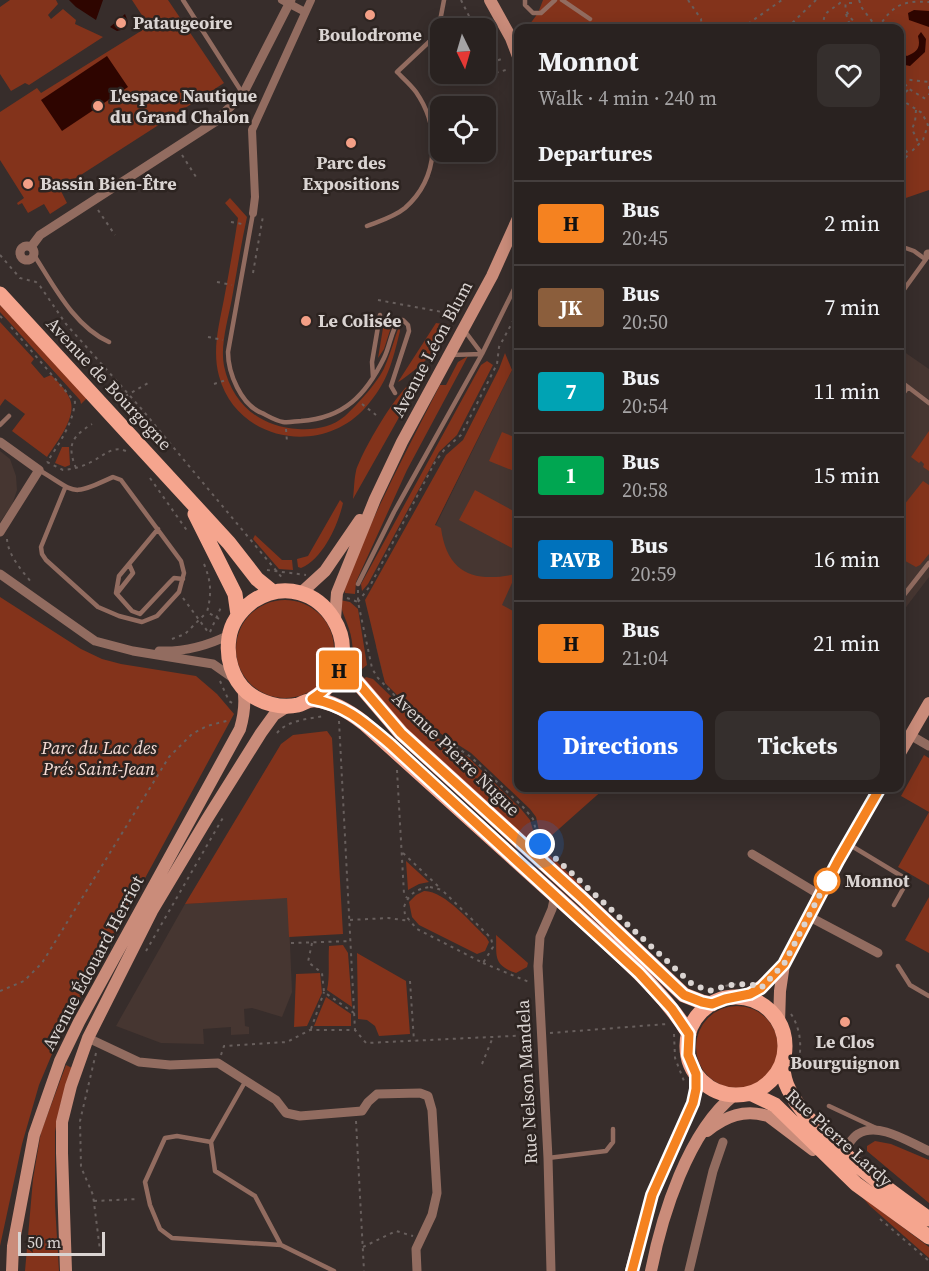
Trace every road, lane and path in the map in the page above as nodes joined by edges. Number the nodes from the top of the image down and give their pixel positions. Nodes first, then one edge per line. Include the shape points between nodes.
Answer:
1 (184, 0) edge
2 (310, 0) edge
3 (444, 0) edge
4 (461, 0) edge
5 (489, 0) edge
6 (525, 0) edge
7 (555, 0) edge
8 (562, 0) edge
9 (688, 0) edge
10 (782, 0) edge
11 (816, 0) edge
12 (859, 0) edge
13 (288, 1) edge
14 (839, 1) edge
15 (929, 2) edge
16 (852, 3) dead end
17 (845, 5) junction
18 (305, 12) junction
19 (846, 13) junction
20 (470, 18) edge
21 (590, 19) dead end
22 (702, 24) edge
23 (748, 24) edge
24 (792, 24) edge
25 (823, 24) edge
26 (850, 24) edge
27 (856, 24) edge
28 (874, 24) edge
29 (880, 24) edge
30 (514, 47) edge
31 (504, 58) dead end
32 (496, 61) edge
33 (506, 70) dead end
34 (496, 73) edge
35 (904, 79) edge
36 (904, 83) edge
37 (929, 84) edge
38 (909, 89) junction
39 (243, 94) junction
40 (904, 94) edge
41 (929, 95) edge
42 (904, 101) edge
43 (929, 101) edge
44 (916, 109) junction
45 (919, 144) junction
46 (904, 150) edge
47 (909, 154) junction
48 (185, 160) dead end
49 (904, 160) edge
50 (198, 180) dead end
51 (263, 210) dead end
52 (253, 213) joint
53 (102, 216) dead end
54 (231, 222) dead end
55 (245, 225) dead end
56 (367, 226) dead end
57 (514, 228) edge
58 (115, 235) dead end
59 (904, 247) edge
60 (32, 251) joint
61 (0, 255) edge
62 (928, 255) edge
63 (253, 273) dead end
64 (217, 282) dead end
65 (235, 286) dead end
66 (514, 289) edge
67 (904, 289) edge
68 (0, 294) edge
69 (378, 300) dead end
70 (380, 315) dead end
71 (0, 316) edge
72 (470, 317) junction
73 (514, 319) edge
74 (463, 328) junction
75 (208, 337) dead end
76 (225, 340) dead end
77 (109, 342) dead end
78 (482, 354) junction
79 (448, 355) junction
80 (228, 380) dead end
81 (373, 380) junction
82 (148, 383) dead end
83 (214, 384) dead end
84 (904, 384) edge
85 (908, 387) junction
86 (904, 392) edge
87 (395, 393) dead end
88 (129, 394) junction
89 (119, 400) dead end
90 (929, 403) edge
91 (366, 407) dead end
92 (376, 415) dead end
93 (9, 416) dead end
94 (92, 424) dead end
95 (0, 425) edge
96 (285, 428) dead end
97 (0, 442) edge
98 (287, 442) dead end
99 (47, 462) dead end
100 (76, 468) dead end
101 (39, 470) junction
102 (65, 488) junction
103 (375, 499) junction
104 (189, 500) junction
105 (158, 529) junction
106 (0, 532) edge
107 (929, 563) edge
108 (129, 564) junction
109 (276, 570) junction
110 (0, 574) edge
111 (183, 579) junction
112 (257, 579) junction
113 (316, 581) junction
114 (358, 584) dead end
115 (179, 592) junction
116 (287, 592) junction
117 (116, 593) junction
118 (235, 594) junction
119 (337, 594) junction
120 (904, 595) edge
121 (358, 602) junction
122 (238, 615) junction
123 (335, 619) junction
124 (229, 635) junction
125 (133, 651) junction
126 (341, 663) junction
127 (213, 664) junction
128 (241, 685) junction
129 (312, 699) junction
130 (929, 703) edge
131 (288, 706) junction
132 (239, 715) junction
133 (327, 716) dead end
134 (339, 721) dead end
135 (269, 722) junction
136 (282, 727) junction
137 (275, 735) dead end
138 (910, 735) junction
139 (904, 746) edge
140 (929, 746) edge
141 (397, 768) dead end
142 (878, 792) edge
143 (225, 815) dead end
144 (848, 843) junction
145 (540, 844) dead end
146 (402, 852) junction
147 (752, 854) dead end
148 (442, 890) junction
149 (555, 895) junction
150 (820, 895) junction
151 (407, 898) junction
152 (894, 905) dead end
153 (808, 916) junction
154 (350, 920) junction
155 (410, 921) junction
156 (351, 941) junction
157 (291, 943) dead end
158 (312, 943) junction
159 (145, 952) dead end
160 (878, 953) dead end
161 (483, 963) junction
162 (784, 964) junction
163 (897, 966) dead end
164 (410, 981) dead end
165 (538, 984) junction
166 (0, 991) edge
167 (739, 991) junction
168 (324, 992) junction
169 (929, 996) edge
170 (710, 997) junction
171 (354, 1013) junction
172 (663, 1017) dead end
173 (780, 1023) junction
174 (670, 1024) junction
175 (310, 1030) junction
176 (355, 1030) junction
177 (541, 1034) junction
178 (689, 1034) junction
179 (494, 1037) junction
180 (93, 1041) junction
181 (414, 1041) junction
182 (218, 1063) junction
183 (782, 1063) junction
184 (482, 1064) dead end
185 (690, 1078) junction
186 (245, 1082) junction
187 (750, 1093) junction
188 (734, 1095) junction
189 (829, 1106) dead end
190 (355, 1112) junction
191 (613, 1129) dead end
192 (880, 1130) junction
193 (701, 1135) junction
194 (929, 1141) edge
195 (211, 1142) junction
196 (723, 1142) dead end
197 (918, 1146) junction
198 (929, 1151) edge
199 (843, 1152) junction
200 (548, 1158) junction
201 (856, 1184) junction
202 (148, 1198) junction
203 (94, 1201) junction
204 (929, 1219) edge
205 (929, 1237) edge
206 (422, 1238) junction
207 (281, 1245) junction
208 (363, 1247) junction
209 (100, 1250) dead end
210 (12, 1271) edge
211 (66, 1271) edge
212 (334, 1271) edge
213 (364, 1271) edge
214 (417, 1271) edge
215 (551, 1271) edge
216 (632, 1271) edge
217 (651, 1271) edge
218 (689, 1271) edge

1 - 39 lane
2 - 18 street
3 - 56 lane via 440,21 430,41 397,72 416,92 429,118 434,156 428,176 404,208
4 - 20 path
5 - 30 main road
6 - 7 lane via 533,13 542,13
8 - 21 lane
9 - 22 path
10 - 23 path
11 - 24 path
12 - 28 path
13 - 18 street
13 - 39 street
14 - 17 path
14 - 25 path via 824,15
15 - 29 path via 900,4
16 - 17 path
17 - 19 path
18 - 52 street via 252,130
19 - 26 path
19 - 27 path
31 - 32 path
33 - 34 path
35 - 37 path
36 - 38 path
37 - 41 path
38 - 40 path
38 - 43 path
39 - 60 street via 215,122 40,235
42 - 44 path
44 - 45 path via 912,129
44 - 45 path via 928,125
45 - 47 path
46 - 47 path
47 - 49 path
48 - 50 path
51 - 63 path
52 - 81 lane via 228,352 241,393 255,411 283,422 310,420 342,411
53 - 58 path
54 - 55 path
57 - 72 main road, Avenue Léon Blum
59 - 62 lane
60 - 77 lane via 66,305 95,336
61 - 88 path via 20,278 36,282 66,324
62 - 67 lane
64 - 65 path
66 - 78 lane
68 - 104 main road, Avenue de Bourgogne
69 - 72 path
70 - 81 lane
71 - 99 path via 75,402 73,415
72 - 74 main road, Avenue Léon Blum
73 - 121 path via 499,347 497,364 461,435 435,462
74 - 78 lane
74 - 79 main road, Avenue Léon Blum
75 - 76 path
78 - 79 lane
78 - 114 lane
79 - 103 main road, Avenue Léon Blum
80 - 83 path
81 - 87 lane via 398,322 406,322 407,339 391,386
82 - 88 path
84 - 85 lane
85 - 86 lane
85 - 90 lane
88 - 89 path
88 - 109 path
91 - 92 path
93 - 95 lane
94 - 100 path via 73,440
96 - 98 path
97 - 101 street
101 - 102 lane
101 - 106 street
102 - 105 lane via 83,490 112,477 121,480
102 - 115 lane via 41,547 46,560 98,607 119,616 150,620
103 - 113 main road, Avenue Léon Blum
103 - 119 main road, Avenue Léon Blum
104 - 112 main road, Avenue de Bourgogne
104 - 118 main road, Avenue de Bourgogne
105 - 108 lane
105 - 111 lane via 181,561
107 - 120 lane
108 - 117 lane via 119,576
108 - 117 lane via 133,573
109 - 112 path via 268,570
109 - 113 path via 304,574
109 - 116 path
110 - 125 street via 95,641
111 - 115 lane
111 - 117 lane via 174,578 140,614 132,611
112 - 116 main road, Avenue de Bourgogne
113 - 116 main road, Avenue Léon Blum
115 - 118 path via 209,634 222,605
116 - 122 main road via 260,597
116 - 123 main road via 314,599
118 - 122 main road, Avenue de Bourgogne
119 - 121 path
119 - 123 main road, Avenue Léon Blum
121 - 145 path via 377,677 422,724 471,757 523,807 533,819
122 - 124 main road
123 - 126 main road via 342,641
124 - 125 street via 189,650
124 - 128 main road via 231,669
125 - 127 street
126 - 129 main road via 333,681
126 - 170 main road, Avenue Pierre Nugue via 401,733 684,995 702,1002
127 - 128 street
127 - 132 path
128 - 131 main road via 260,700
128 - 132 main road, Avenue Édouard Herriot via 245,696
129 - 131 main road
129 - 149 main road, Avenue Pierre Nugue via 336,705 364,723
130 - 138 main road
131 - 135 main road, Avenue Édouard Herriot
132 - 166 path via 192,734 169,757 42,963 24,981
132 - 210 main road, Avenue Édouard Herriot via 240,729 60,1061 34,1135 13,1246
133 - 136 path
134 - 154 path
135 - 136 path
135 - 180 main road, Avenue Édouard Herriot via 152,911
136 - 137 path
138 - 139 main road
138 - 140 street
141 - 146 path
142 - 144 main road
143 - 159 path
144 - 150 main road
144 - 152 lane via 908,880
146 - 148 path
146 - 151 path
147 - 150 street
148 - 151 path via 417,889
148 - 161 path via 491,938 493,947
149 - 165 street, Rue Nelson Mandela via 540,937
149 - 178 main road, Avenue Pierre Nugue via 639,973
150 - 153 main road
151 - 155 path via 404,907
153 - 160 street
153 - 162 main road
154 - 155 path
154 - 156 path
155 - 161 path via 417,929
156 - 158 path
156 - 171 path
157 - 158 path
158 - 168 path via 308,962 322,973
161 - 165 path
162 - 167 main road via 761,988 750,994
162 - 173 main road
163 - 169 lane via 910,985
164 - 181 path
165 - 177 street, Rue Nelson Mandela
167 - 170 main road via 725,999
167 - 170 path via 729,985
167 - 173 main road via 767,1008
168 - 171 path
168 - 175 path
170 - 178 main road
171 - 176 path
172 - 174 path
173 - 183 main road via 785,1050
174 - 177 path
174 - 185 path via 677,1066
175 - 176 path
175 - 182 path via 287,1042 224,1046
176 - 181 path via 366,1043
177 - 179 path
177 - 200 street, Rue Nelson Mandela
178 - 185 main road
179 - 181 path
179 - 184 path
180 - 182 street via 140,1062
180 - 203 path via 80,1121 81,1167
180 - 211 main road, Avenue Édouard Herriot via 71,1086 62,1122
182 - 186 street
183 - 187 main road via 766,1085
183 - 199 main road, Rue Pierre Lardy via 790,1093
185 - 188 main road
185 - 216 main road via 696,1089 693,1103 652,1195
186 - 190 street via 276,1100 286,1113 300,1116
186 - 195 lane
187 - 188 main road
187 - 201 main road, Rue Pierre Lardy via 775,1105
188 - 193 main road via 719,1108
189 - 192 lane
190 - 206 street via 362,1111 377,1094 428,1096 437,1193
190 - 208 path
191 - 200 lane via 613,1142 606,1151
192 - 197 street
192 - 199 street via 858,1134
193 - 201 main road via 731,1115 752,1112 768,1116
193 - 217 main road via 666,1211
194 - 197 lane
195 - 202 lane via 177,1136 165,1138 145,1182
195 - 207 lane via 215,1171 255,1196
196 - 218 street
197 - 198 street
199 - 204 main road, Rue Pierre Lardy
200 - 215 street, Rue Nelson Mandela
201 - 205 main road, Rue Pierre Lardy
202 - 203 path
202 - 207 lane via 159,1229 172,1238
203 - 209 path
206 - 208 path via 396,1231
206 - 214 street via 416,1249
207 - 212 lane
208 - 213 path

